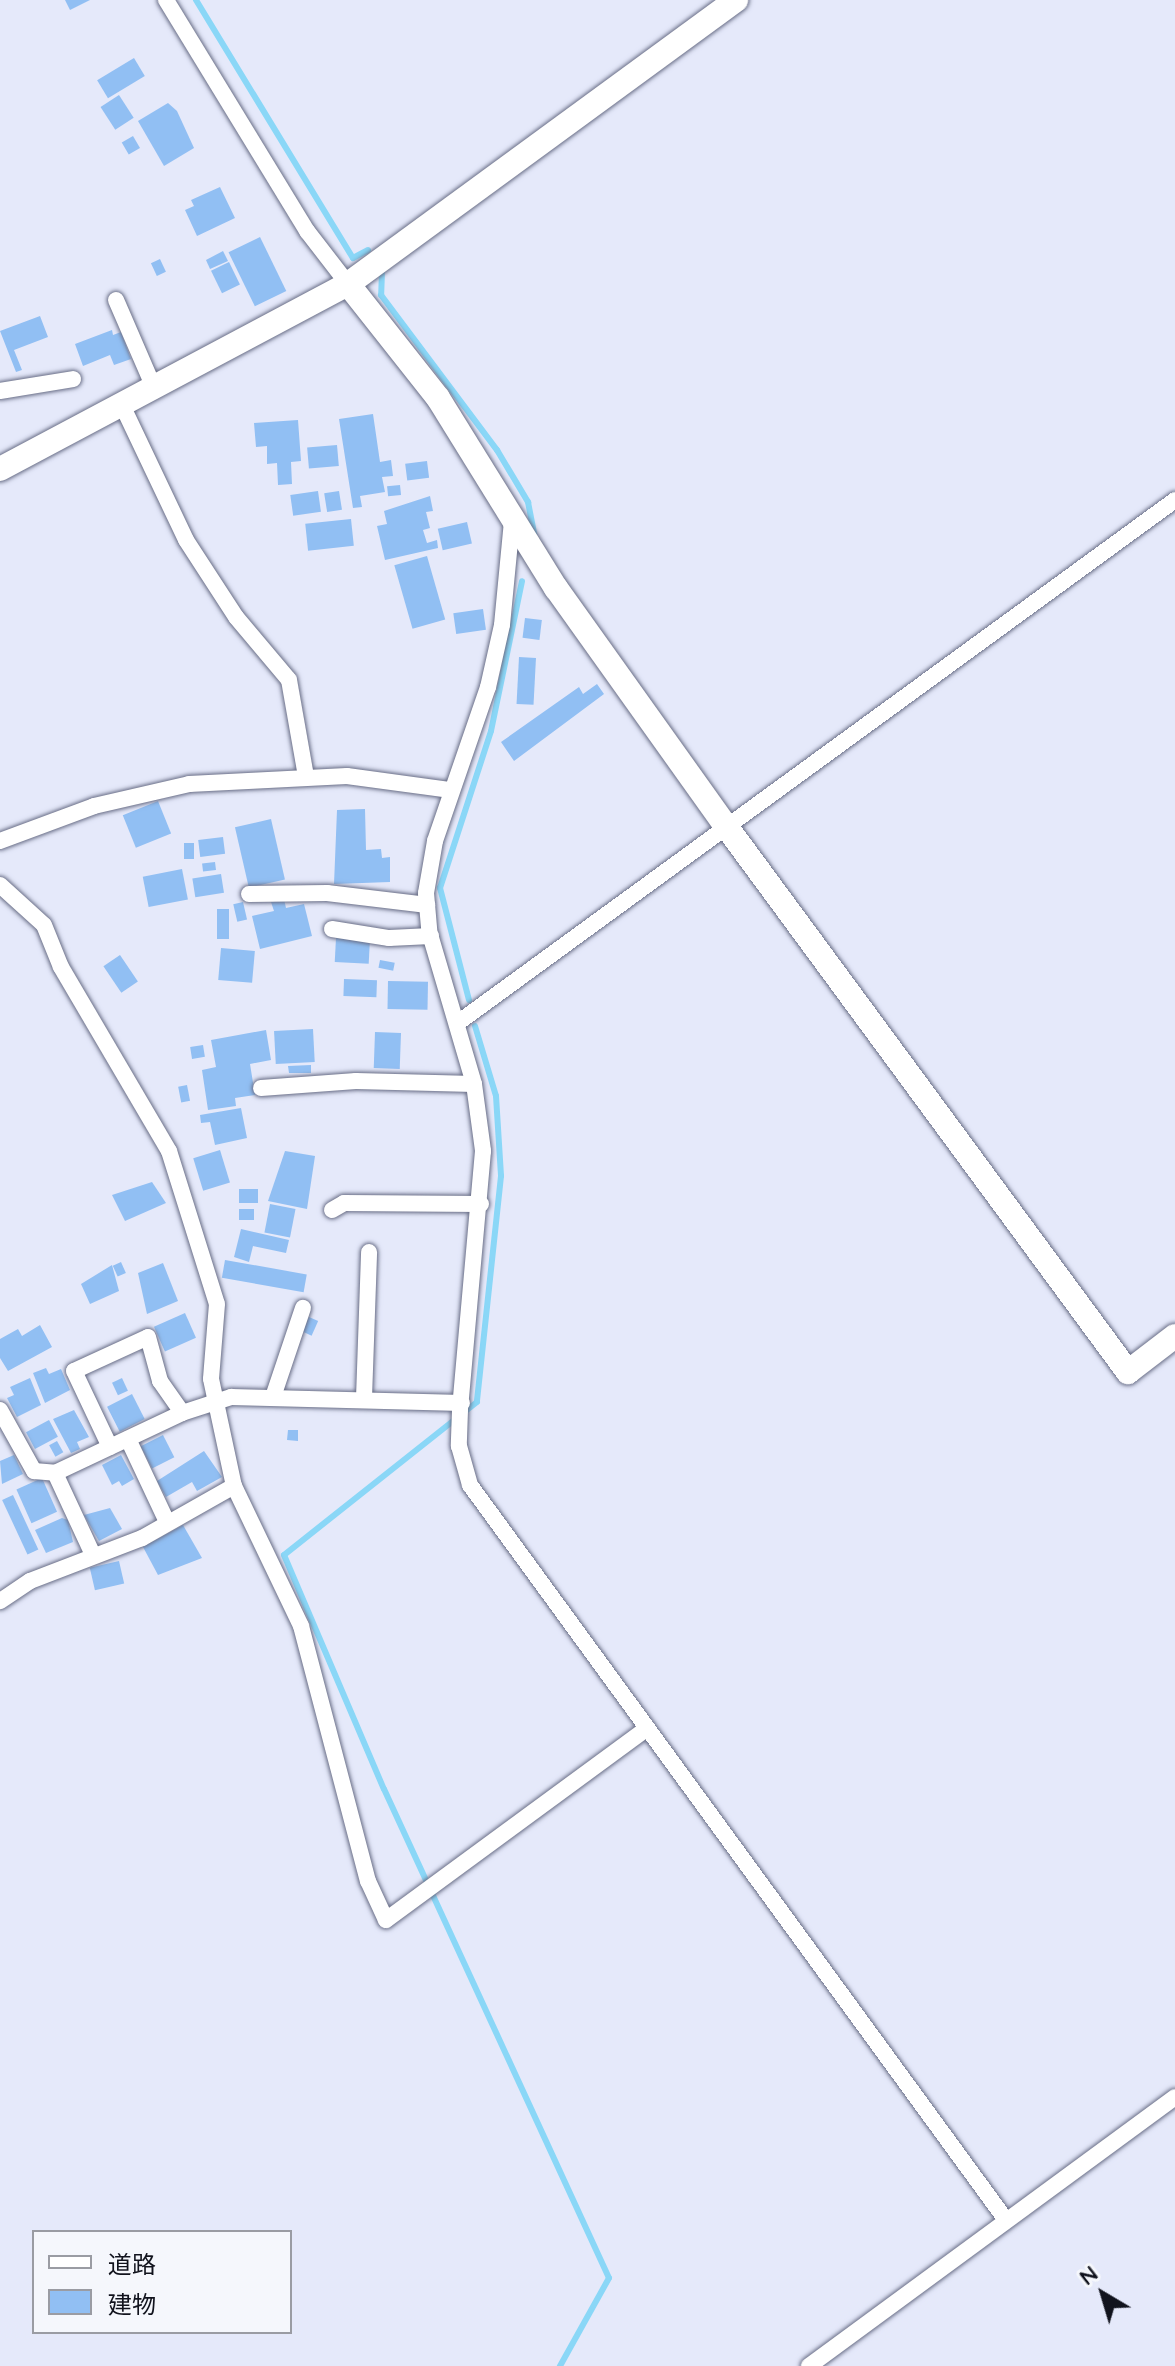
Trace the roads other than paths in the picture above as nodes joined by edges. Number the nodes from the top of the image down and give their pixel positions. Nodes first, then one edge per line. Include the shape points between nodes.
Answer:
1 (166, 0) edge
2 (736, 0) edge
3 (348, 284) junction
4 (116, 300) dead end
5 (73, 379) dead end
6 (154, 388) junction
7 (0, 391) edge
8 (122, 405) junction
9 (0, 469) edge
10 (1175, 500) edge
11 (512, 521) junction
12 (306, 776) junction
13 (451, 790) junction
14 (726, 826) junction
15 (0, 841) edge
16 (0, 885) edge
17 (249, 894) dead end
18 (427, 905) junction
19 (332, 929) dead end
20 (431, 936) junction
21 (459, 1022) junction
22 (474, 1084) junction
23 (261, 1088) dead end
24 (481, 1204) junction
25 (332, 1210) dead end
26 (369, 1252) dead end
27 (303, 1308) dead end
28 (1175, 1336) edge
29 (274, 1394) junction
30 (364, 1398) junction
31 (216, 1401) junction
32 (461, 1406) junction
33 (0, 1410) edge
34 (182, 1413) junction
35 (128, 1439) junction
36 (110, 1447) junction
37 (55, 1473) junction
38 (234, 1486) junction
39 (167, 1522) junction
40 (93, 1555) junction
41 (0, 1601) edge
42 (647, 1728) junction
43 (1175, 2097) edge
44 (1006, 2220) junction
45 (809, 2366) edge

1 - 3 street via 307,231
2 - 3 street
3 - 6 street
3 - 11 street via 438,398
4 - 6 street
5 - 7 street
6 - 8 street
8 - 9 street
8 - 12 street via 186,540 236,617 289,680
10 - 14 street
11 - 13 street via 502,625
11 - 14 street
12 - 13 street via 360,777
12 - 15 street via 230,779 148,792
13 - 18 street via 427,866
14 - 21 street
14 - 28 street via 1128,1372
16 - 31 street via 44,925 61,967 169,1151 217,1304 211,1379
17 - 18 street via 327,893
18 - 20 street
19 - 20 street via 389,938
20 - 21 street
21 - 22 street
22 - 23 street via 356,1081
22 - 24 street via 483,1151
24 - 25 street via 344,1203
24 - 32 street
26 - 30 street
27 - 29 street
29 - 30 street
29 - 31 street
30 - 32 street
31 - 34 street
31 - 38 street
32 - 42 street via 459,1446 470,1485
33 - 37 street via 34,1471
34 - 35 street
34 - 36 street via 160,1381 148,1337 74,1371
35 - 36 street
35 - 39 street
36 - 37 street
37 - 40 street
38 - 39 street
38 - 42 street via 301,1626 368,1881 386,1920
39 - 40 street via 142,1538
40 - 41 street via 30,1581
42 - 44 street
43 - 44 street
44 - 45 street

